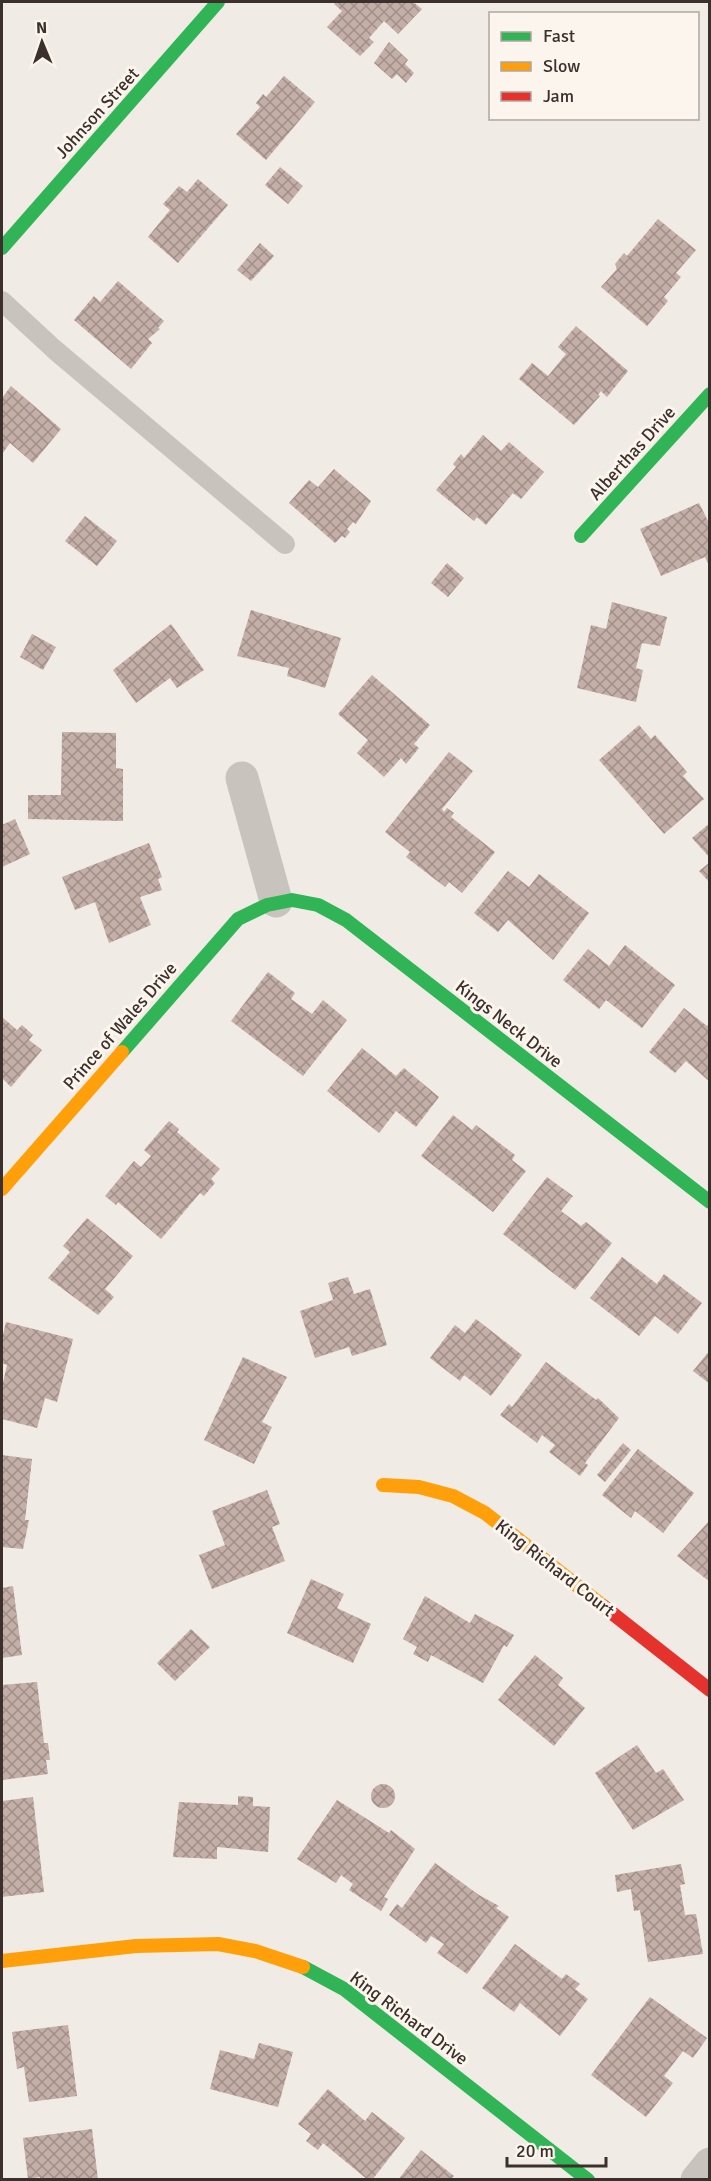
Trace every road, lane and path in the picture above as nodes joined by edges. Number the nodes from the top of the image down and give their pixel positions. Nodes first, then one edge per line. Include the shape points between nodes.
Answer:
1 (218, 2) edge
2 (2, 248) edge
3 (2, 301) edge
4 (710, 394) edge
5 (581, 536) dead end
6 (285, 544) dead end
7 (242, 778) dead end
8 (276, 901) junction
9 (2, 1189) edge
10 (710, 1202) edge
11 (383, 1485) dead end
12 (710, 1690) edge
13 (2, 1961) edge
14 (710, 2164) edge
15 (588, 2180) edge
16 (697, 2180) edge

1 - 2 street, Johnson Street
3 - 6 lane
4 - 5 street, Alberthas Drive
7 - 8 street
8 - 9 street, Prince of Wales Drive via 238,920
8 - 10 street, Kings Neck Drive via 305,900 346,920
11 - 12 street, King Richard Court via 419,1487 453,1496 485,1513
13 - 15 street, King Richard Drive via 136,1946 218,1944 301,1966 344,1989
14 - 16 street

